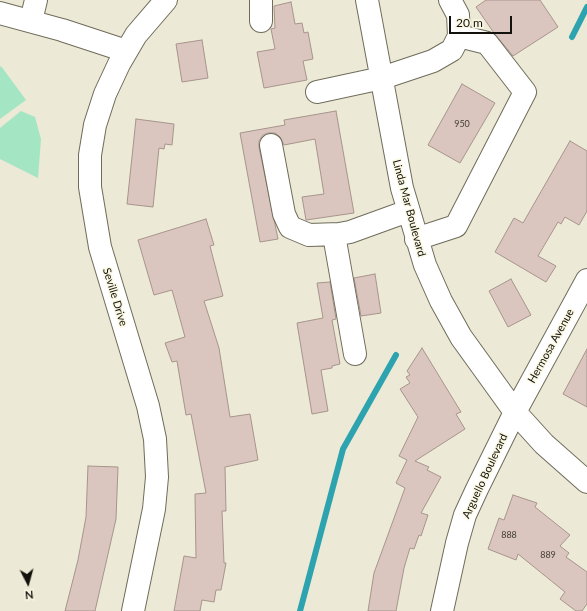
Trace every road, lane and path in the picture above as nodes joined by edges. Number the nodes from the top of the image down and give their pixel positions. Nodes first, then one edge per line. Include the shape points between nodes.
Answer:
1 (36, 0) edge
2 (166, 0) edge
3 (367, 0) edge
4 (450, 0) edge
5 (0, 13) edge
6 (31, 21) junction
7 (459, 36) junction
8 (126, 51) junction
9 (382, 78) junction
10 (317, 92) dead end
11 (271, 146) dead end
12 (408, 211) junction
13 (334, 235) junction
14 (416, 239) junction
15 (587, 280) edge
16 (355, 354) dead end
17 (514, 412) junction
18 (587, 482) edge
19 (132, 611) edge
20 (442, 611) edge

1 - 6 street
2 - 8 street, Seville Drive via 136,35
3 - 9 street, Linda Mar Boulevard
4 - 7 street via 458,15
5 - 6 street
6 - 8 street
7 - 9 street via 452,50 433,61
7 - 14 street via 487,43 525,92 456,226
8 - 19 street, Seville Drive via 105,94 95,126 90,155 90,187 100,247 148,406 155,439 157,477 154,509
9 - 10 street
9 - 12 street, Linda Mar Boulevard
11 - 13 street via 284,214 290,227 309,235
12 - 13 street via 350,232
12 - 14 street, Linda Mar Boulevard
13 - 16 street
14 - 17 street, Linda Mar Boulevard via 441,301 461,337
15 - 17 street, Hermosa Avenue
17 - 18 street, Linda Mar Boulevard via 544,444
17 - 20 street, Arguello Boulevard via 465,515

